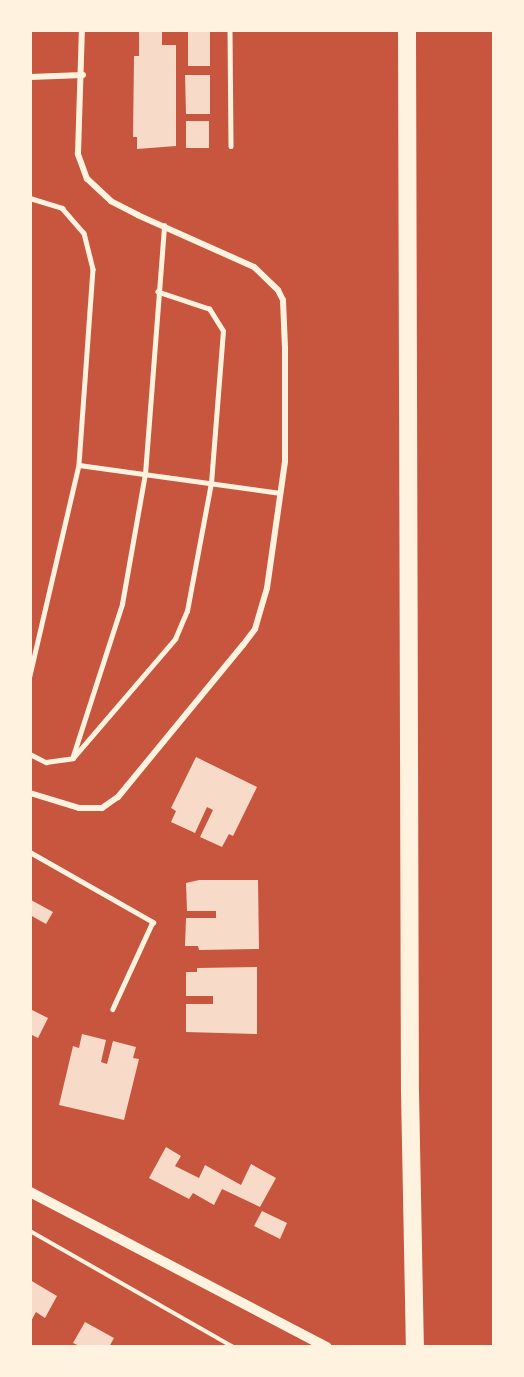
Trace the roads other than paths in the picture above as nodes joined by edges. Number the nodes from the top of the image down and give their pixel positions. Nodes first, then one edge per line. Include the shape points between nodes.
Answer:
1 (82, 30) edge
2 (230, 30) edge
3 (407, 30) edge
4 (83, 75) junction
5 (30, 77) edge
6 (231, 146) dead end
7 (30, 198) edge
8 (164, 226) junction
9 (158, 291) junction
10 (79, 465) junction
11 (145, 474) junction
12 (211, 483) junction
13 (280, 493) junction
14 (33, 657) edge
15 (30, 676) edge
16 (30, 754) edge
17 (73, 758) junction
18 (30, 793) edge
19 (30, 852) edge
20 (113, 1009) dead end
21 (30, 1192) edge
22 (327, 1347) edge
23 (415, 1347) edge

1 - 4 street
2 - 6 lane
3 - 23 highway
4 - 5 street
4 - 8 street via 78,154 87,179 111,201
7 - 10 lane via 62,207 84,233 93,269
8 - 9 lane
8 - 13 street via 254,267 283,300 285,461
9 - 11 lane
9 - 12 lane via 209,309 223,331
10 - 11 lane
10 - 14 lane
11 - 12 lane
11 - 17 lane via 122,604
12 - 13 lane
12 - 17 lane via 187,611 175,639
13 - 18 street via 267,588 255,629 118,797 102,808 79,808
14 - 15 lane
16 - 17 lane via 46,762
19 - 20 lane via 153,922
21 - 22 street

